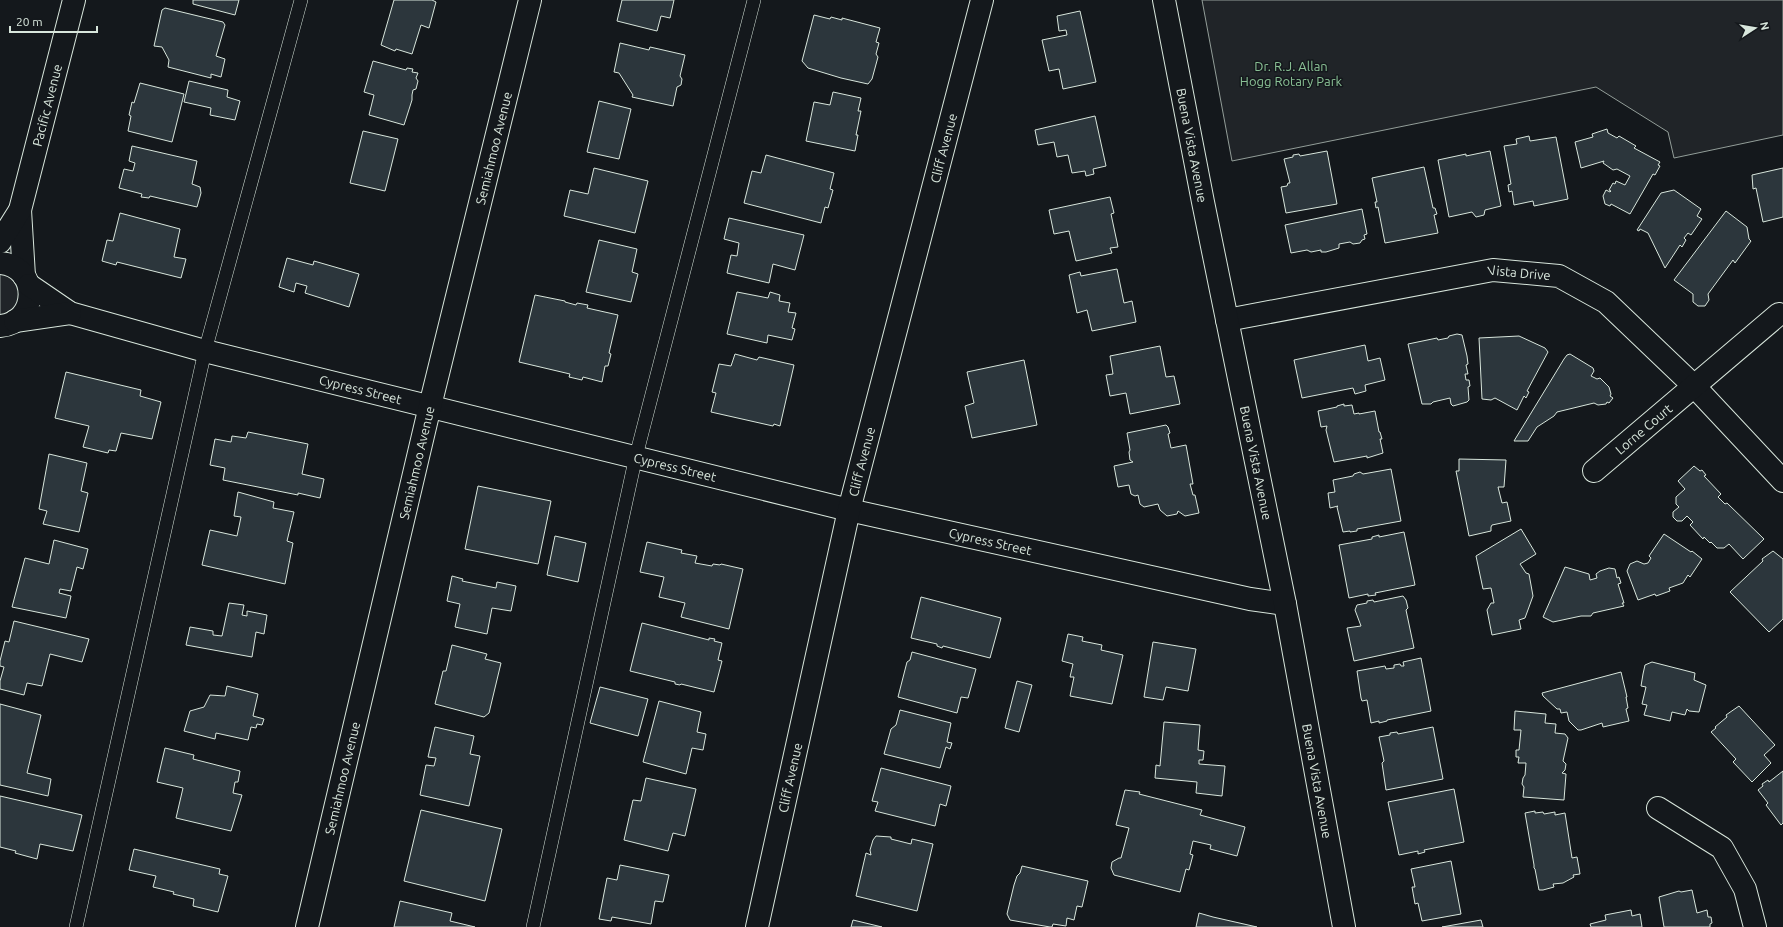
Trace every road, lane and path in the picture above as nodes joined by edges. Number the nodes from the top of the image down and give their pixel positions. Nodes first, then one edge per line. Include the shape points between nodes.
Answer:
1 (74, 0) edge
2 (301, 0) edge
3 (530, 0) edge
4 (754, 0) edge
5 (982, 0) edge
6 (1164, 0) edge
7 (20, 210) junction
8 (0, 242) edge
9 (0, 263) edge
10 (27, 281) junction
11 (70, 313) junction
12 (1779, 314) dead end
13 (1227, 320) junction
14 (5, 328) edge
15 (205, 351) junction
16 (1694, 386) junction
17 (430, 406) junction
18 (636, 456) junction
19 (1594, 471) dead end
20 (1783, 481) edge
21 (849, 510) junction
22 (1284, 604) junction
23 (1658, 808) dead end
24 (76, 927) edge
25 (307, 927) edge
26 (533, 927) edge
27 (757, 927) edge
28 (1344, 927) edge
29 (1755, 927) edge

1 - 7 street, Pacific Avenue
2 - 15 lane
3 - 17 street, Semiahmoo Avenue
4 - 18 lane
5 - 21 street, Cliff Avenue
6 - 13 street, Buena Vista Avenue
7 - 8 street, Pacific Avenue
7 - 10 street, Pacific Avenue
9 - 10 street, Cypress Street via 16,268
10 - 11 street, Cypress Street
10 - 14 street, Pacific Avenue via 30,296 28,306 23,315
11 - 14 street, Cypress Street
11 - 15 street, Cypress Street
12 - 16 street, Lorne Court
13 - 16 street, Vista Drive via 1493,270 1559,276 1606,302
13 - 22 street, Buena Vista Avenue
15 - 17 street, Cypress Street
15 - 24 lane
16 - 19 street, Lorne Court
16 - 20 street, Vista Drive
17 - 18 street, Cypress Street
17 - 25 street, Semiahmoo Avenue
18 - 21 street, Cypress Street
18 - 26 lane
21 - 22 street, Cypress Street via 1250,599
21 - 27 street, Cliff Avenue
22 - 28 street, Buena Vista Avenue
23 - 29 street via 1722,848 1745,889

